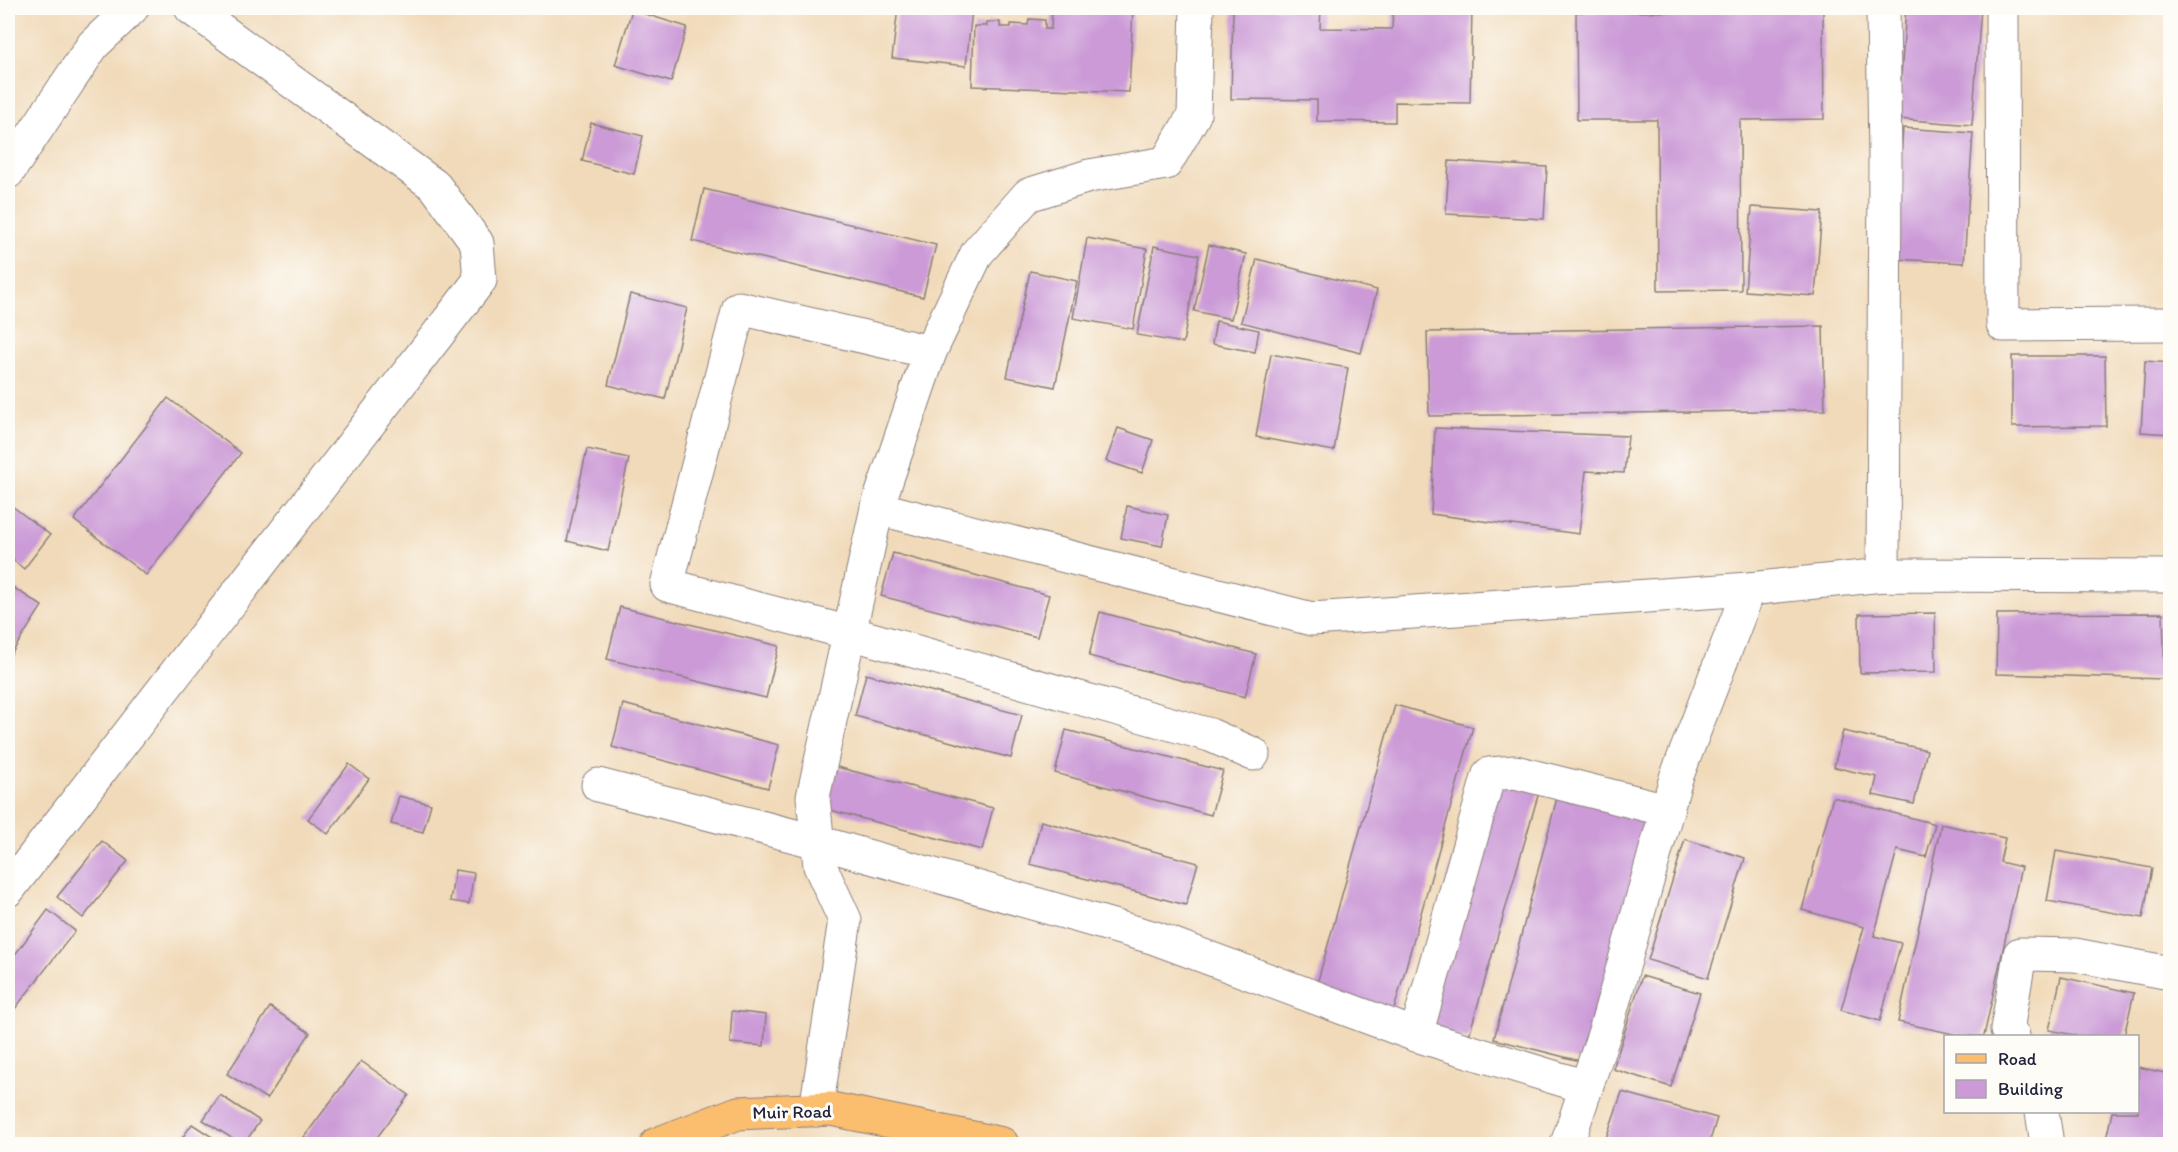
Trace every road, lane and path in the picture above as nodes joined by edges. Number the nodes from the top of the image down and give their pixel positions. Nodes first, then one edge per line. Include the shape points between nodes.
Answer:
1 (132, 8) edge
2 (191, 8) edge
3 (1197, 8) edge
4 (1883, 8) edge
5 (2002, 8) edge
6 (8, 172) edge
7 (2170, 324) edge
8 (930, 352) junction
9 (877, 508) junction
10 (1883, 575) junction
11 (2170, 576) edge
12 (1749, 589) junction
13 (850, 633) junction
14 (1253, 754) dead end
15 (598, 785) dead end
16 (1667, 810) junction
17 (818, 842) junction
18 (8, 890) edge
19 (2170, 973) edge
20 (1416, 1035) junction
21 (2012, 1035) edge
22 (1586, 1087) junction
23 (816, 1110) junction
24 (2042, 1113) edge
25 (657, 1144) edge
26 (1002, 1144) edge
27 (1567, 1144) edge
28 (2047, 1144) edge

1 - 6 street via 93,45
2 - 18 street via 435,186 477,243 480,280
3 - 8 street via 1194,115 1166,163 1089,176 1028,195 976,253
4 - 10 street
5 - 7 street via 2003,325
8 - 9 street
8 - 13 street via 739,308 667,585
9 - 12 street via 1312,619
9 - 13 street
10 - 11 street
10 - 12 street
12 - 16 street via 1676,777
13 - 14 street via 1210,735
13 - 17 street via 813,796
15 - 17 street
16 - 20 street via 1515,772 1489,774
16 - 22 street
17 - 20 street via 1155,938
17 - 23 street via 820,866 844,920
19 - 21 street via 2075,956 2019,954 2007,1030
20 - 22 street
22 - 27 street
23 - 25 main road, Muir Road via 738,1113
23 - 26 main road, Muir Road via 831,1109
24 - 28 street

